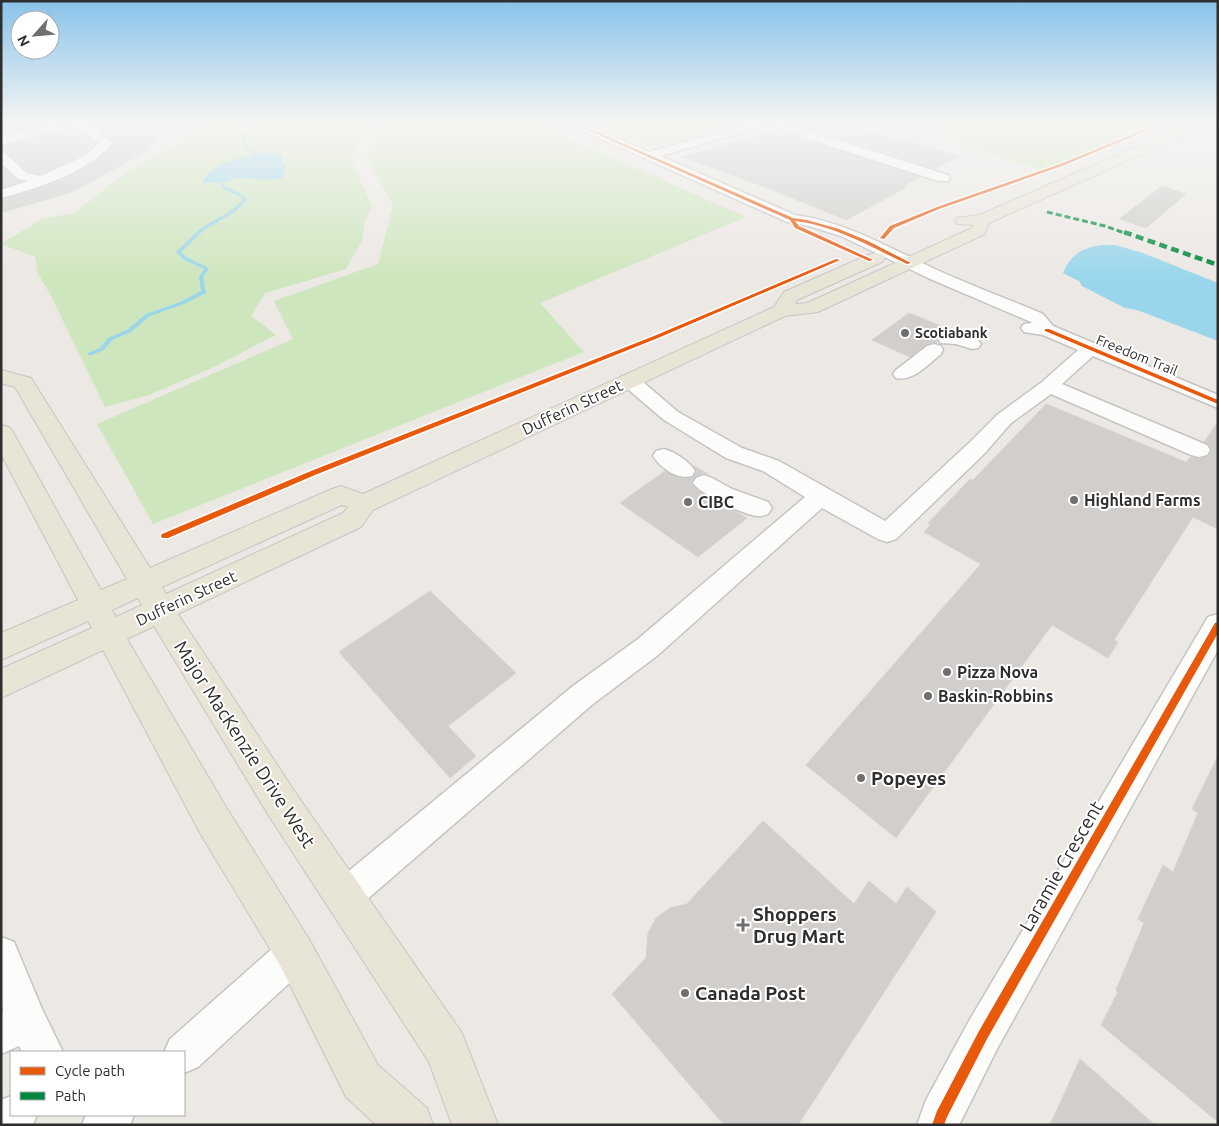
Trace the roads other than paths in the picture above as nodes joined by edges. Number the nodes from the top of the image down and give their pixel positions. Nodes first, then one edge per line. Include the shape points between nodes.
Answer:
1 (23, 176) edge
2 (52, 176) edge
3 (692, 176) edge
4 (935, 176) edge
5 (1082, 176) edge
6 (943, 178) dead end
7 (43, 180) junction
8 (1, 194) edge
9 (982, 220) junction
10 (949, 225) dead end
11 (905, 245) dead end
12 (879, 256) junction
13 (901, 267) junction
14 (781, 311) junction
15 (972, 344) dead end
16 (1090, 349) junction
17 (903, 374) dead end
18 (1, 376) edge
19 (629, 380) junction
20 (1049, 386) junction
21 (1218, 402) edge
22 (1, 432) edge
23 (1199, 450) dead end
24 (664, 456) dead end
25 (684, 471) dead end
26 (704, 483) dead end
27 (821, 496) junction
28 (760, 508) dead end
29 (152, 596) junction
30 (102, 619) junction
31 (1218, 625) edge
32 (1, 647) edge
33 (1, 684) edge
34 (345, 896) junction
35 (294, 953) junction
36 (1, 956) edge
37 (13, 1026) edge
38 (42, 1051) edge
39 (185, 1052) edge
40 (14, 1116) edge
41 (112, 1116) edge
42 (1, 1123) edge
43 (103, 1125) edge
44 (410, 1125) edge
45 (475, 1125) edge
46 (938, 1125) edge

1 - 7 street
2 - 7 street
3 - 12 street, Freedom Trail via 792,219 797,227
4 - 6 street
5 - 9 main road, Dufferin Street
7 - 8 street
9 - 10 main road, Dufferin Street
9 - 13 main road, Dufferin Street via 979,231
11 - 12 main road, Dufferin Street
12 - 13 street, Freedom Trail
12 - 14 main road, Dufferin Street via 790,296
13 - 14 main road, Dufferin Street via 811,308
13 - 16 street, Freedom Trail via 1020,326 1047,330
14 - 19 main road, Dufferin Street
15 - 17 street via 949,338
16 - 20 street
16 - 21 street, Freedom Trail
18 - 29 main road, Major MacKenzie Drive West via 23,383
19 - 27 street via 679,421 734,454 771,466
19 - 29 main road, Dufferin Street via 364,504 352,520
20 - 23 street
20 - 27 street via 1004,419 887,533
22 - 30 main road
24 - 25 street
26 - 28 street via 724,495
27 - 34 street via 648,647 583,695
29 - 30 main road, Dufferin Street
29 - 34 main road, Major MacKenzie Drive West via 282,804
30 - 32 main road, Dufferin Street
30 - 33 main road, Dufferin Street
30 - 35 main road via 213,820
31 - 46 street, Laramie Crescent via 983,1035
34 - 45 main road, Major MacKenzie Drive West via 446,1050
35 - 39 street
35 - 44 main road via 362,1081
36 - 37 street
37 - 38 street
40 - 42 street
41 - 43 street

